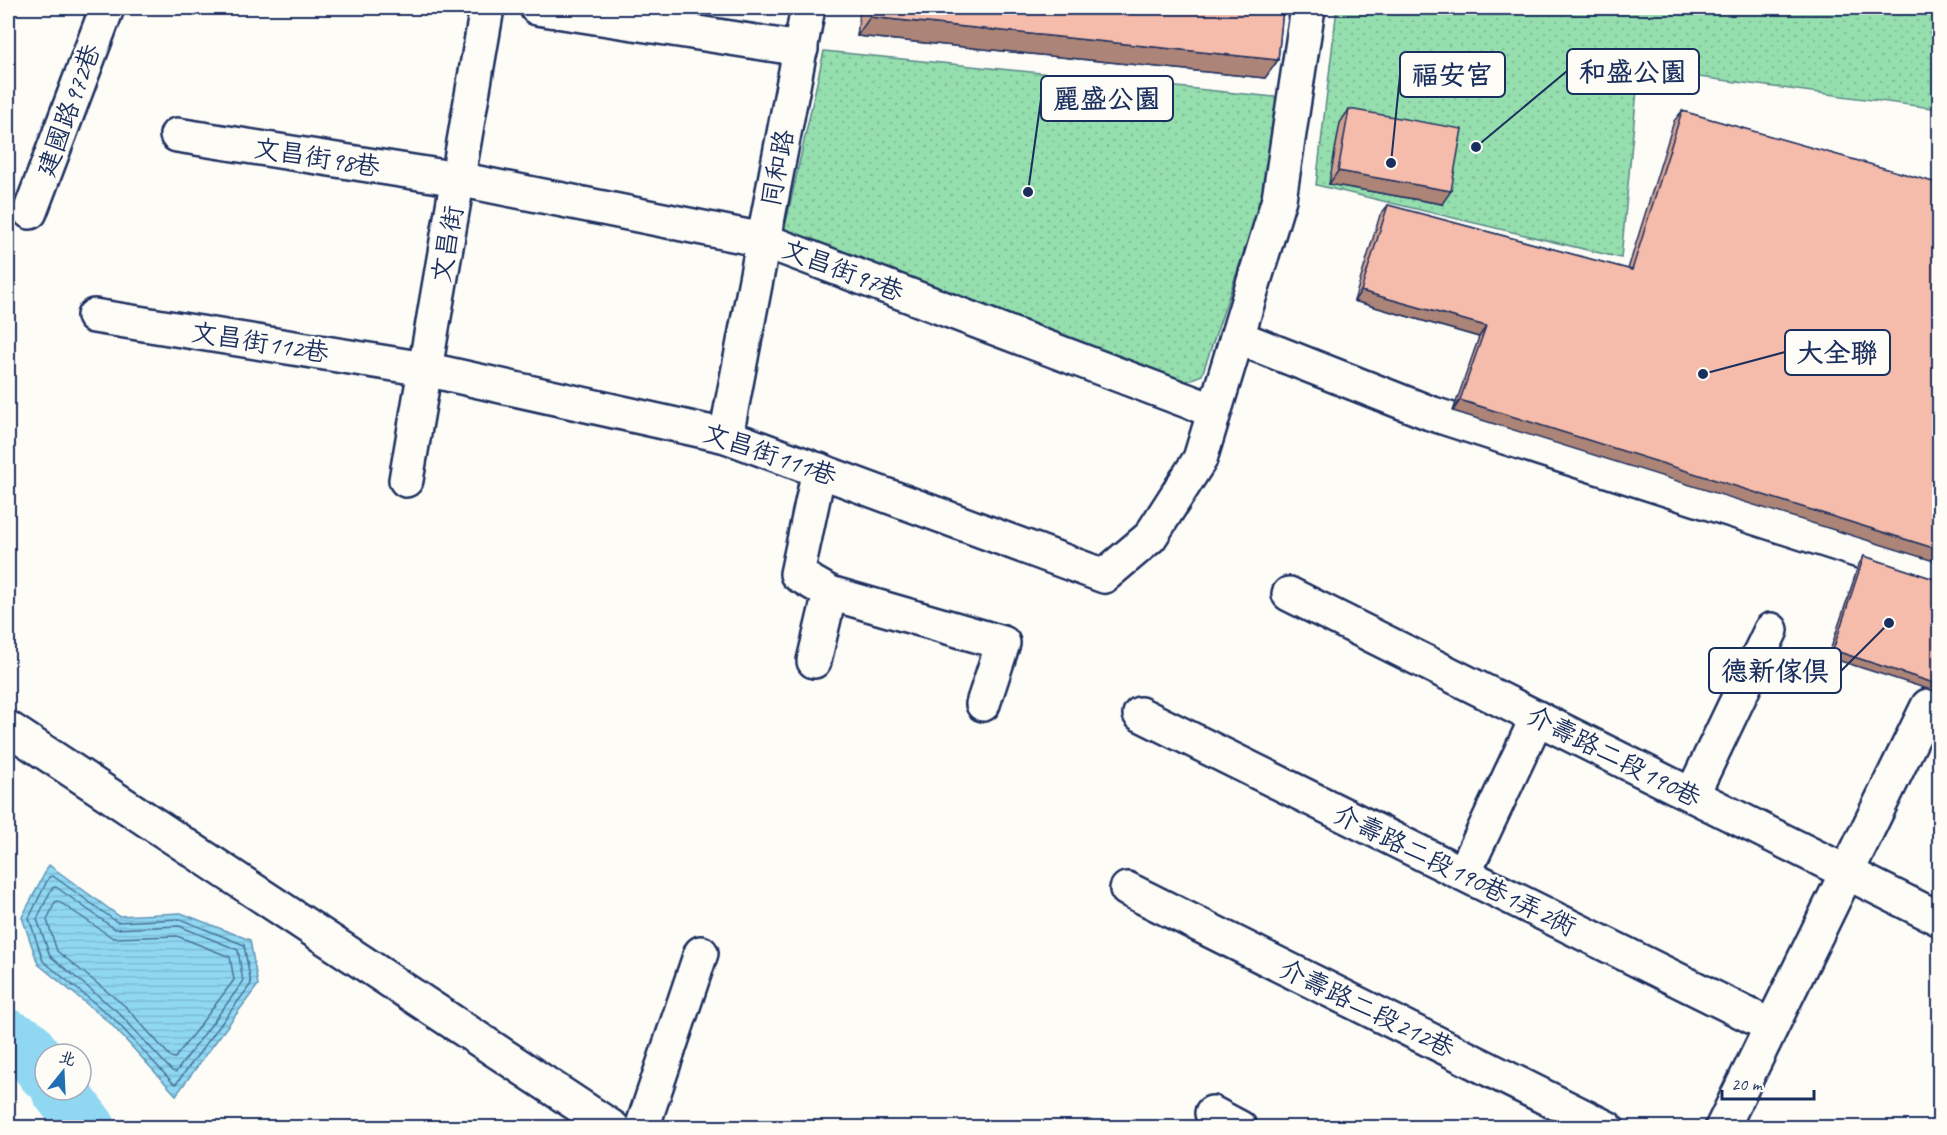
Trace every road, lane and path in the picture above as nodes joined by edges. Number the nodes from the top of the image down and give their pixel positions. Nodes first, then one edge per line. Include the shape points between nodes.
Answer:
1 (106, 8) edge
2 (487, 8) edge
3 (537, 8) edge
4 (808, 8) edge
5 (1308, 8) edge
6 (801, 49) junction
7 (177, 135) dead end
8 (458, 179) junction
9 (30, 212) dead end
10 (763, 240) junction
11 (94, 316) dead end
12 (1237, 337) junction
13 (425, 369) junction
14 (1214, 411) junction
15 (726, 436) junction
16 (819, 470) junction
17 (406, 480) dead end
18 (1940, 577) edge
19 (830, 593) junction
20 (1289, 594) dead end
21 (1771, 630) dead end
22 (814, 661) dead end
23 (983, 704) dead end
24 (1928, 706) dead end
25 (1140, 714) dead end
26 (1538, 718) junction
27 (8, 728) edge
28 (1692, 795) junction
29 (1846, 872) junction
30 (1464, 873) junction
31 (1127, 889) dead end
32 (1940, 919) edge
33 (700, 953) dead end
34 (1771, 1026) junction
35 (613, 1128) edge
36 (642, 1128) edge
37 (1607, 1128) edge
38 (1722, 1128) edge

1 - 9 street, 建國路972巷
2 - 8 street, 文昌街
3 - 6 street
4 - 6 street, 同和路
5 - 12 street via 1279,200
6 - 10 street, 同和路
7 - 8 street, 文昌街98巷
8 - 10 street, 文昌街97巷
8 - 13 street, 文昌街
10 - 14 street, 文昌街97巷
10 - 15 street, 同和路
11 - 13 street, 文昌街112巷
12 - 14 street
12 - 18 street via 1430,414
13 - 15 street, 文昌街111巷
13 - 17 street, 文昌街
14 - 16 street, 文昌街111巷 via 1200,459 1150,537 1104,576
15 - 16 street, 文昌街111巷
16 - 19 street via 797,574
19 - 22 street
19 - 23 street via 1003,643
20 - 26 street, 介壽路二段190巷
21 - 28 street
24 - 29 street
25 - 30 street, 介壽路二段190巷1弄2衖
26 - 28 street, 介壽路二段190巷
26 - 30 street
27 - 35 street
28 - 29 street, 介壽路二段190巷
29 - 32 street, 介壽路二段190巷
29 - 34 street
30 - 34 street, 介壽路二段190巷1弄2衖
31 - 37 street, 介壽路二段212巷
33 - 36 street
34 - 38 street

